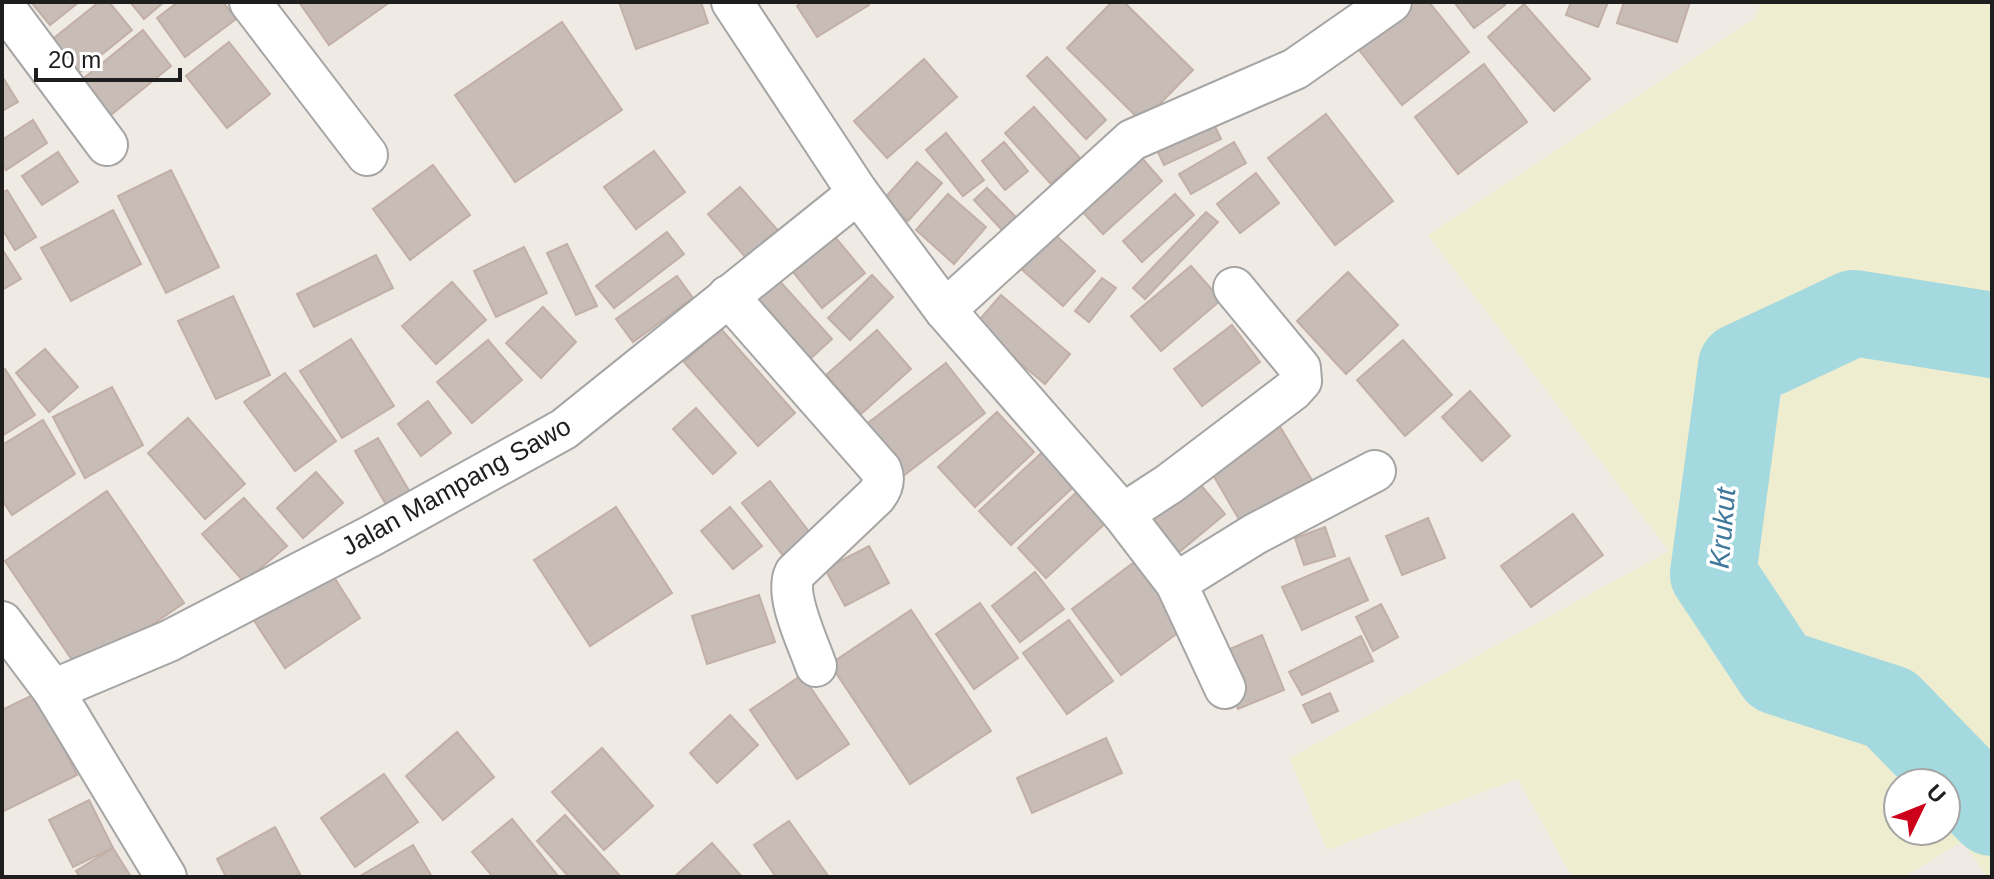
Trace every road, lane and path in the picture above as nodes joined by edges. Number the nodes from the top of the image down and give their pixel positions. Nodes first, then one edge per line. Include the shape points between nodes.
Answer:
1 (250, 2) edge
2 (732, 2) edge
3 (1391, 2) edge
4 (2, 4) edge
5 (107, 145) dead end
6 (367, 155) dead end
7 (858, 193) junction
8 (1234, 288) dead end
9 (728, 296) junction
10 (945, 310) junction
11 (1375, 471) dead end
12 (1123, 514) junction
13 (1176, 583) junction
14 (2, 622) edge
15 (816, 666) dead end
16 (1225, 688) dead end
17 (53, 690) junction
18 (166, 877) edge

1 - 6 street
2 - 7 street
3 - 10 street via 1295,69 1132,140
4 - 5 street
7 - 9 street, Jalan Mampang Sawo
7 - 10 street
8 - 12 street via 1300,368 1301,381
9 - 15 street via 883,476 876,496 791,580
9 - 17 street, Jalan Mampang Sawo via 564,429 169,641
10 - 12 street
11 - 13 street
12 - 13 street
13 - 16 street
14 - 17 street
17 - 18 street

